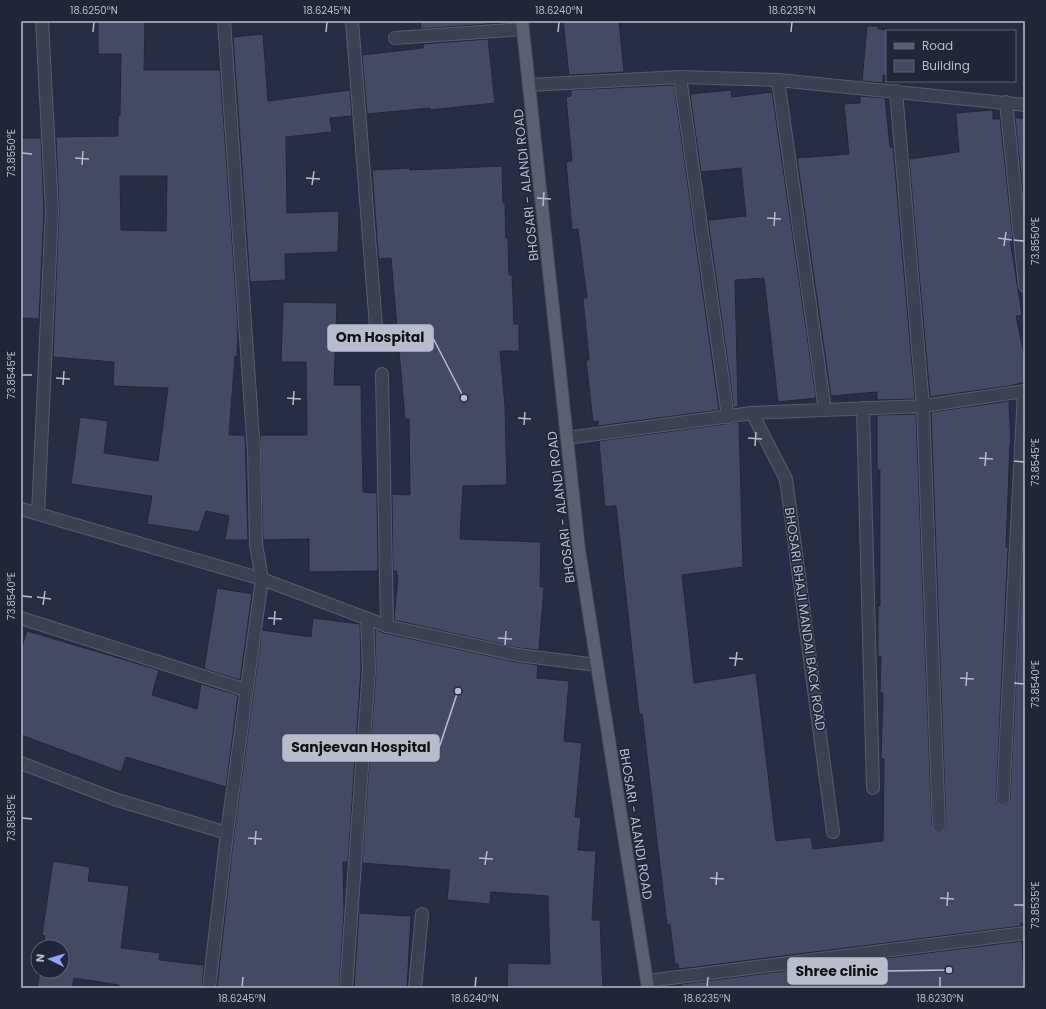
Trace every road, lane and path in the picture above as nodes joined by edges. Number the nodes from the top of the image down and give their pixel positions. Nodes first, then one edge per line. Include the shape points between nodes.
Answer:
1 (42, 21) edge
2 (224, 21) edge
3 (352, 21) edge
4 (523, 25) edge
5 (396, 38) dead end
6 (680, 77) junction
7 (778, 80) junction
8 (530, 85) junction
9 (896, 91) junction
10 (1006, 102) junction
11 (1025, 105) edge
12 (1025, 286) edge
13 (377, 339) dead end
14 (382, 374) dead end
15 (1024, 391) edge
16 (923, 406) junction
17 (863, 408) junction
18 (825, 410) junction
19 (752, 413) junction
20 (728, 417) junction
21 (567, 438) junction
22 (21, 510) edge
23 (38, 514) junction
24 (262, 579) junction
25 (21, 618) edge
26 (367, 618) junction
27 (387, 626) junction
28 (597, 665) junction
29 (246, 690) junction
30 (21, 763) edge
31 (873, 788) dead end
32 (1004, 799) dead end
33 (939, 826) dead end
34 (833, 832) dead end
35 (226, 833) junction
36 (422, 914) dead end
37 (1025, 933) edge
38 (647, 984) edge
39 (209, 988) edge
40 (346, 988) edge
41 (415, 988) edge

1 - 23 street via 52,210
2 - 24 street via 254,452 256,544
3 - 13 street
4 - 5 street
4 - 8 main road, BHOSARI - ALANDI ROAD
6 - 7 street
6 - 8 street
6 - 20 street
7 - 9 street
7 - 18 street
8 - 21 main road, BHOSARI - ALANDI ROAD
9 - 10 street
9 - 16 street
10 - 11 street
10 - 12 street
14 - 27 street
15 - 16 street
15 - 32 street
16 - 17 street
16 - 33 street
17 - 18 street
17 - 31 street
18 - 19 street
19 - 20 street
19 - 34 street, BHOSARI BHAJI MANDAI BACK ROAD via 786,480
20 - 21 street
21 - 28 main road, BHOSARI - ALANDI ROAD via 579,550
22 - 23 street
23 - 24 street
24 - 26 street
24 - 29 street
25 - 29 street
26 - 27 street
26 - 40 street via 369,669
27 - 28 street via 518,655
28 - 38 main road, BHOSARI - ALANDI ROAD
29 - 35 street
30 - 35 street via 114,799
35 - 39 street
36 - 41 street
37 - 38 street

